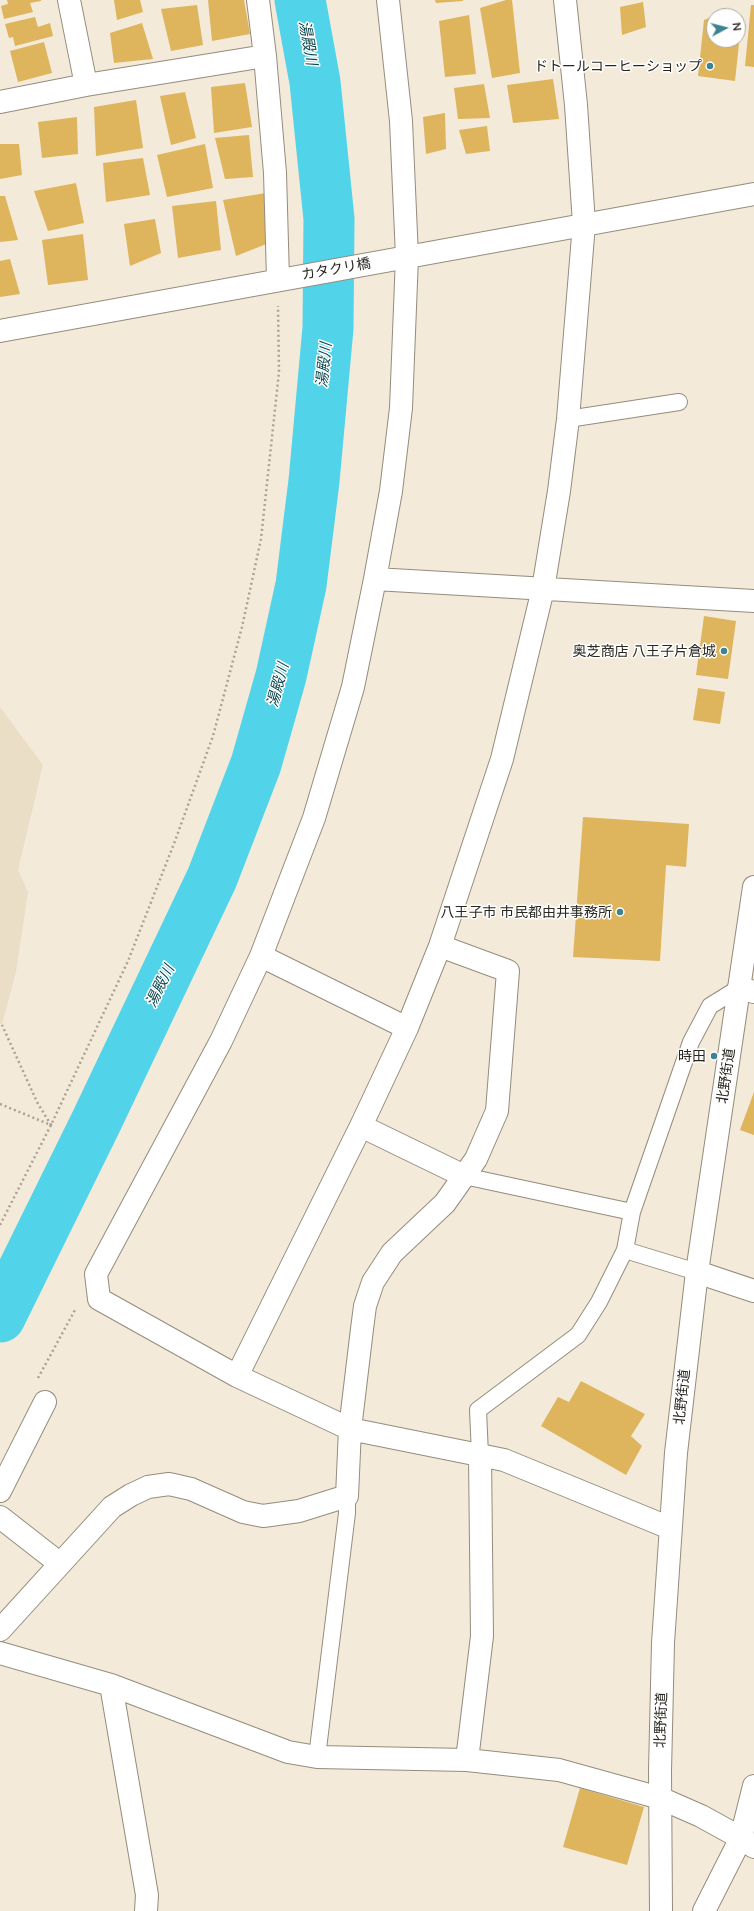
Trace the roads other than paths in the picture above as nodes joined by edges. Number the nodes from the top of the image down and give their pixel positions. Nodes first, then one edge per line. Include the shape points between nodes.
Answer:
1 (69, 0) edge
2 (258, 0) edge
3 (388, 0) edge
4 (565, 0) edge
5 (265, 56) junction
6 (86, 85) junction
7 (0, 102) edge
8 (754, 194) edge
9 (584, 224) junction
10 (407, 257) junction
11 (286, 278) junction
12 (0, 331) edge
13 (680, 402) dead end
14 (568, 419) junction
15 (375, 579) junction
16 (543, 589) junction
17 (754, 601) edge
18 (754, 887) edge
19 (440, 946) junction
20 (261, 956) junction
21 (747, 990) edge
22 (407, 1028) junction
23 (361, 1126) junction
24 (464, 1176) junction
25 (632, 1212) junction
26 (626, 1250) junction
27 (697, 1272) junction
28 (754, 1291) edge
29 (237, 1376) junction
30 (45, 1402) dead end
31 (350, 1429) junction
32 (480, 1455) junction
33 (0, 1491) edge
34 (347, 1496) junction
35 (0, 1517) edge
36 (670, 1528) junction
37 (59, 1563) junction
38 (0, 1630) edge
39 (0, 1653) edge
40 (111, 1685) junction
41 (317, 1757) junction
42 (467, 1760) junction
43 (754, 1786) edge
44 (660, 1798) junction
45 (748, 1842) edge
46 (146, 1911) edge
47 (661, 1911) edge
48 (704, 1911) edge

1 - 6 street
2 - 5 street
3 - 10 street via 401,121
4 - 9 street via 576,106
5 - 6 street
5 - 11 street
6 - 7 street
8 - 9 street, カタクリ橋
9 - 10 street, カタクリ橋
9 - 14 street
10 - 11 street, カタクリ橋
10 - 15 street via 401,408 392,484
11 - 12 street, カタクリ橋
13 - 14 lane
14 - 16 street
15 - 16 street
15 - 20 street via 353,687 334,756 314,818
16 - 17 street
16 - 19 street via 502,759
18 - 21 street, 北野街道
19 - 22 street
19 - 24 street via 508,971 497,1110 476,1159
20 - 22 street
20 - 29 street via 221,1041 96,1274 99,1298
21 - 25 lane via 710,1006 691,1042
21 - 27 street, 北野街道
22 - 23 street
23 - 24 street
23 - 29 street
24 - 25 lane
24 - 31 street via 445,1202 392,1253 373,1282 364,1313
25 - 26 lane
26 - 27 lane
26 - 32 lane via 578,1336 478,1410
27 - 28 street
27 - 36 street, 北野街道
29 - 31 street
30 - 33 street
31 - 32 street
31 - 34 street
32 - 36 street via 504,1460
32 - 42 street via 482,1636
34 - 37 street via 299,1511 263,1516 243,1512 191,1489 169,1484 148,1487 112,1507
34 - 41 lane
35 - 37 street
36 - 44 street, 北野街道 via 663,1650
37 - 38 street
39 - 40 street
40 - 41 street via 288,1752
40 - 46 street via 146,1895
41 - 42 street
42 - 44 street via 559,1770
43 - 45 street
44 - 45 street via 701,1816
44 - 47 street, 北野街道
45 - 48 street

